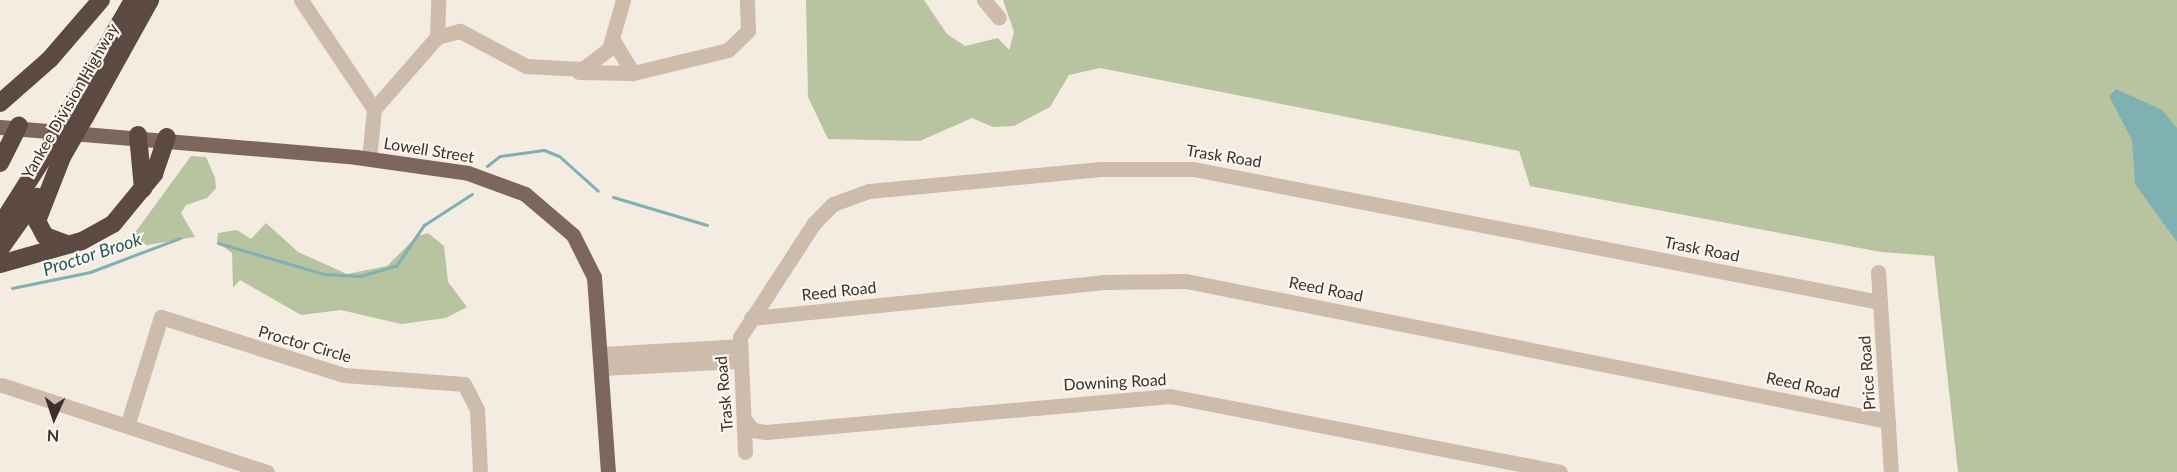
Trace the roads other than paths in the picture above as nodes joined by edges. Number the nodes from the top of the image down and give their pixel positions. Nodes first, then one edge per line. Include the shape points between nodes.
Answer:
1 (101, 0) edge
2 (133, 0) edge
3 (150, 0) edge
4 (301, 0) edge
5 (623, 0) edge
6 (747, 0) edge
7 (984, 0) edge
8 (440, 5) edge
9 (999, 18) dead end
10 (460, 31) junction
11 (436, 37) junction
12 (613, 40) junction
13 (568, 71) junction
14 (633, 73) junction
15 (0, 103) edge
16 (374, 109) junction
17 (76, 116) junction
18 (0, 119) edge
19 (19, 125) junction
20 (0, 127) edge
21 (138, 135) junction
22 (167, 137) junction
23 (53, 156) junction
24 (369, 159) junction
25 (0, 163) edge
26 (143, 189) junction
27 (0, 226) edge
28 (72, 244) junction
29 (0, 249) edge
30 (0, 264) edge
31 (1878, 272) dead end
32 (1880, 302) junction
33 (751, 318) junction
34 (739, 354) junction
35 (602, 361) junction
36 (2, 385) dead end
37 (744, 419) junction
38 (1888, 421) junction
39 (127, 426) junction
40 (745, 452) dead end
41 (267, 472) edge
42 (480, 472) edge
43 (608, 472) edge
44 (1560, 472) edge
45 (1891, 472) edge

1 - 15 highway via 50,59
2 - 17 highway, Yankee Division Highway
3 - 17 highway, Yankee Division Highway
4 - 16 street
5 - 12 street
6 - 14 street via 752,21 738,44
7 - 9 street
8 - 10 street
8 - 11 street
10 - 11 street
10 - 13 street via 526,66
11 - 16 street
12 - 13 street via 597,62
12 - 14 street
13 - 14 street
16 - 24 street
17 - 23 highway, Yankee Division Highway, bridge
18 - 19 main road, Lowell Street
19 - 20 main road, Lowell Street
19 - 21 main road, Lowell Street
19 - 25 highway
21 - 22 main road, Lowell Street
21 - 26 highway
22 - 24 main road, Lowell Street
22 - 26 highway
23 - 27 highway, Yankee Division Highway
23 - 28 highway via 37,220 45,236
23 - 29 highway, Yankee Division Highway
24 - 35 main road, Lowell Street via 493,180 554,214 579,244 594,277
26 - 28 highway via 113,224
28 - 30 highway
31 - 32 street, Price Road
32 - 33 street, Trask Road via 1239,175 1137,167 855,194 813,223
32 - 38 street, Price Road
33 - 34 street, Trask Road
33 - 38 street, Reed Road via 1104,282 1186,281
34 - 35 street
34 - 37 street, Trask Road
35 - 43 main road, Lowell Street
36 - 39 street
37 - 40 street, Trask Road
37 - 44 street, Downing Road via 753,430 766,432 1170,396
38 - 45 street, Price Road
39 - 41 street
39 - 42 street, Proctor Circle via 161,318 344,375 464,384 477,408

